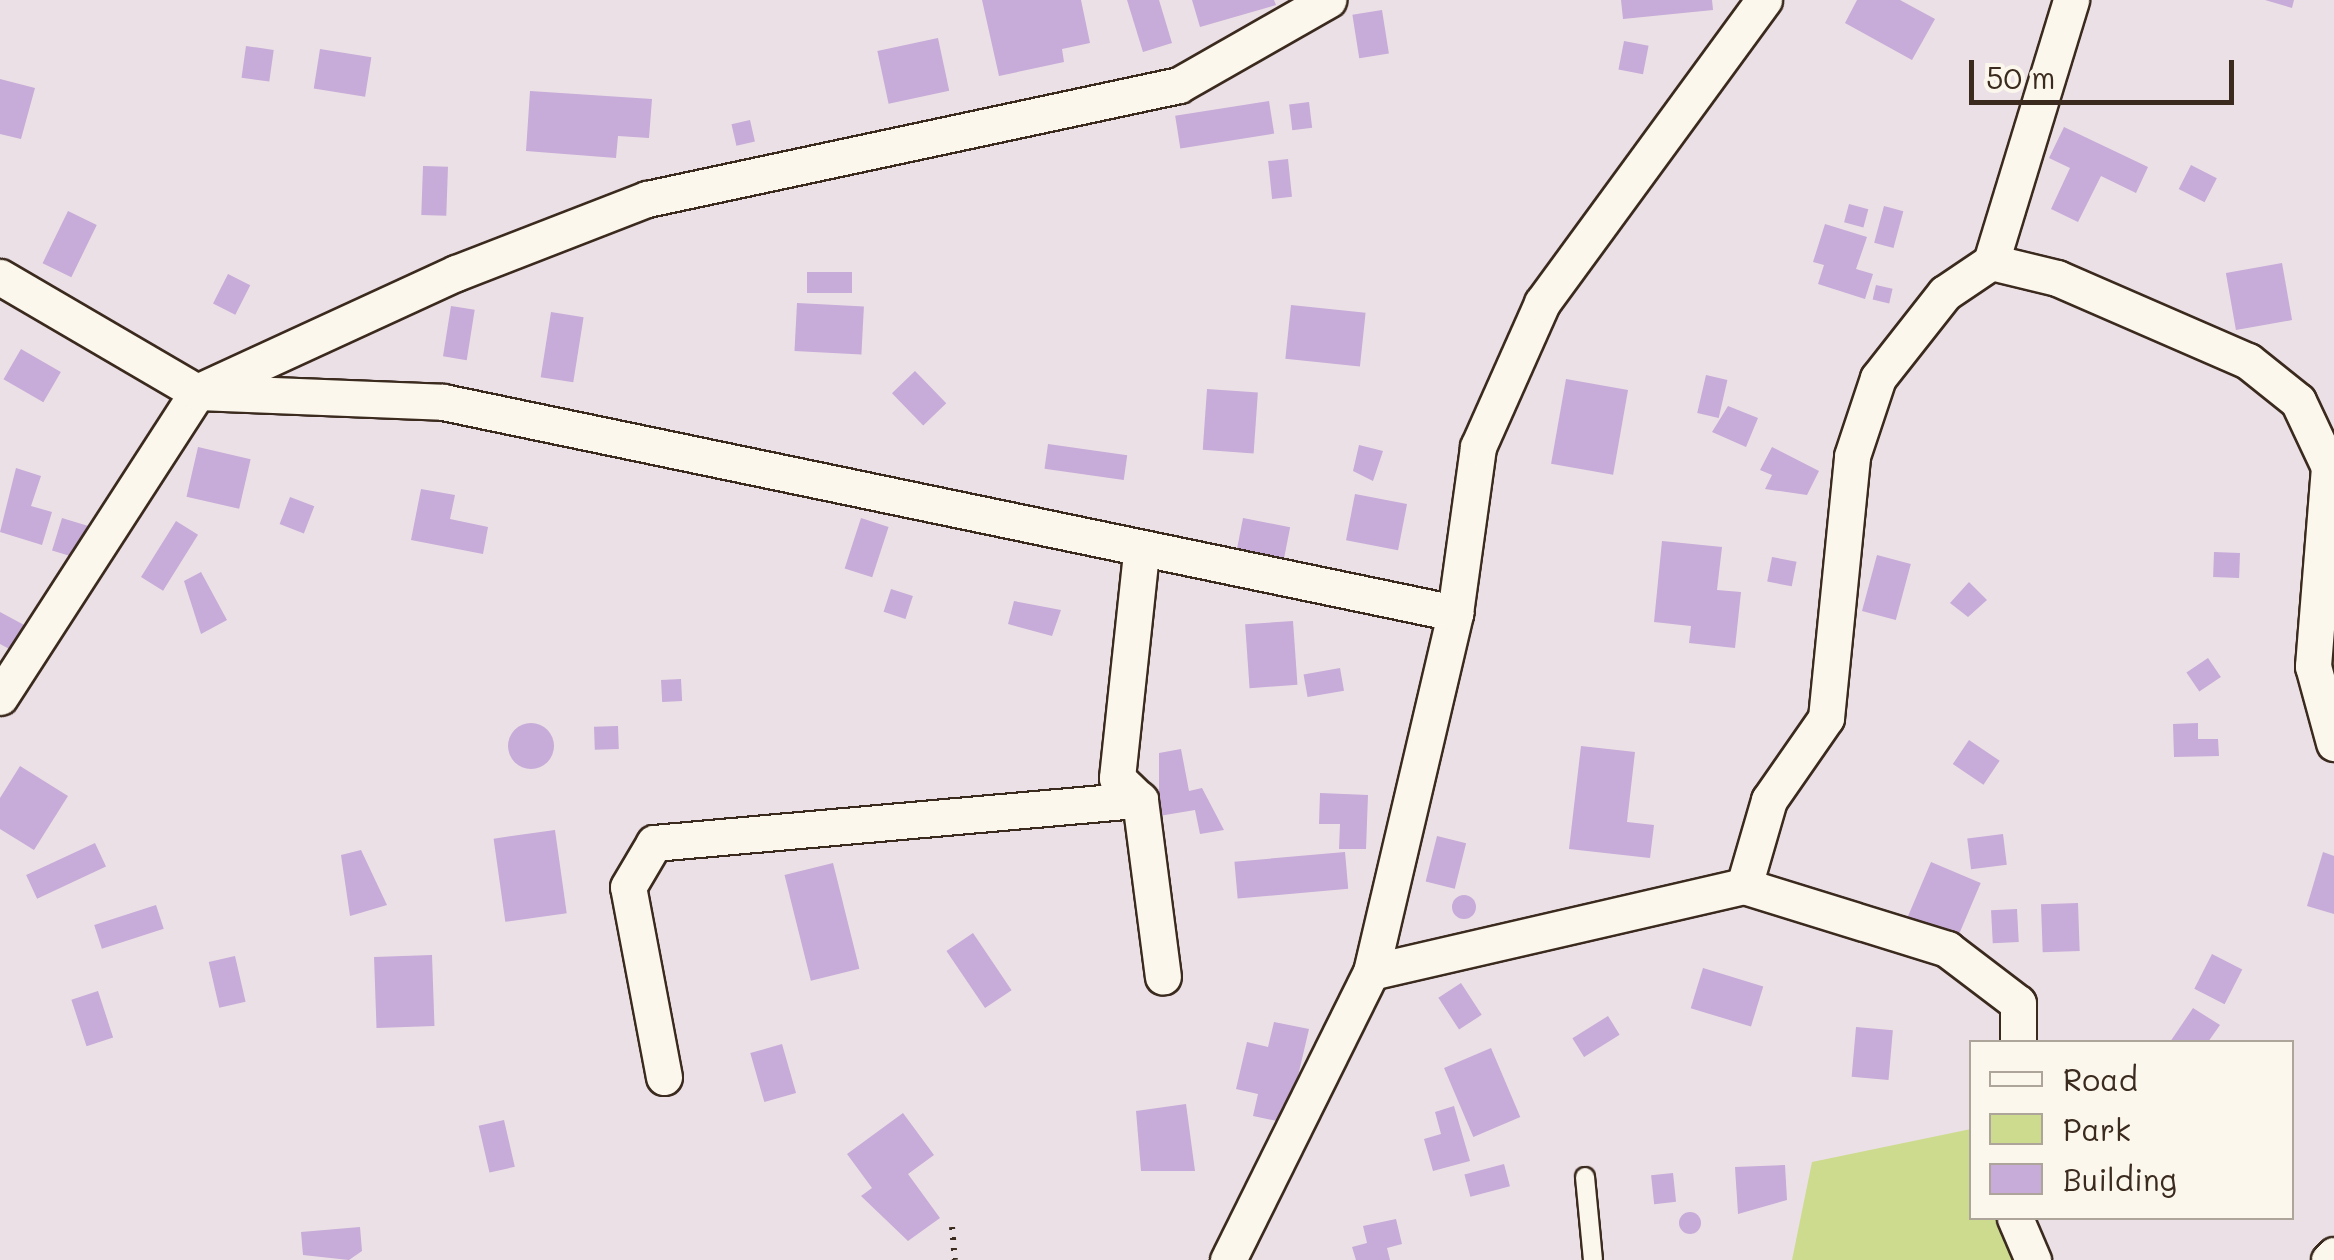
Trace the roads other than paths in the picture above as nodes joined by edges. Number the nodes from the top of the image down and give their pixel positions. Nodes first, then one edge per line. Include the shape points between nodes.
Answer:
1 (1328, 0) edge
2 (1764, 0) edge
3 (2071, 0) edge
4 (1991, 262) junction
5 (0, 277) edge
6 (197, 392) junction
7 (1141, 553) junction
8 (1455, 613) junction
9 (0, 697) edge
10 (2334, 743) edge
11 (1140, 800) junction
12 (1744, 886) junction
13 (1371, 972) junction
14 (1163, 977) dead end
15 (2018, 1040) edge
16 (664, 1078) dead end
17 (1585, 1177) dead end
18 (2016, 1220) edge
19 (1228, 1260) edge
20 (1593, 1260) edge
21 (2033, 1260) edge

1 - 6 street via 1179,85 647,199 456,273
2 - 8 street via 1542,303 1478,447
3 - 4 street
4 - 10 street via 2056,278 2248,361 2298,401 2329,467 2313,666
4 - 12 street via 1945,293 1878,378 1846,490 1826,718 1769,800
5 - 6 street
6 - 7 street via 444,402
6 - 9 street
7 - 8 street
7 - 11 street via 1117,778
8 - 13 street
11 - 14 street
11 - 16 street via 654,843 628,886
12 - 13 street
12 - 15 street via 1946,949 2018,1003
13 - 19 street
17 - 20 lane
18 - 21 street

